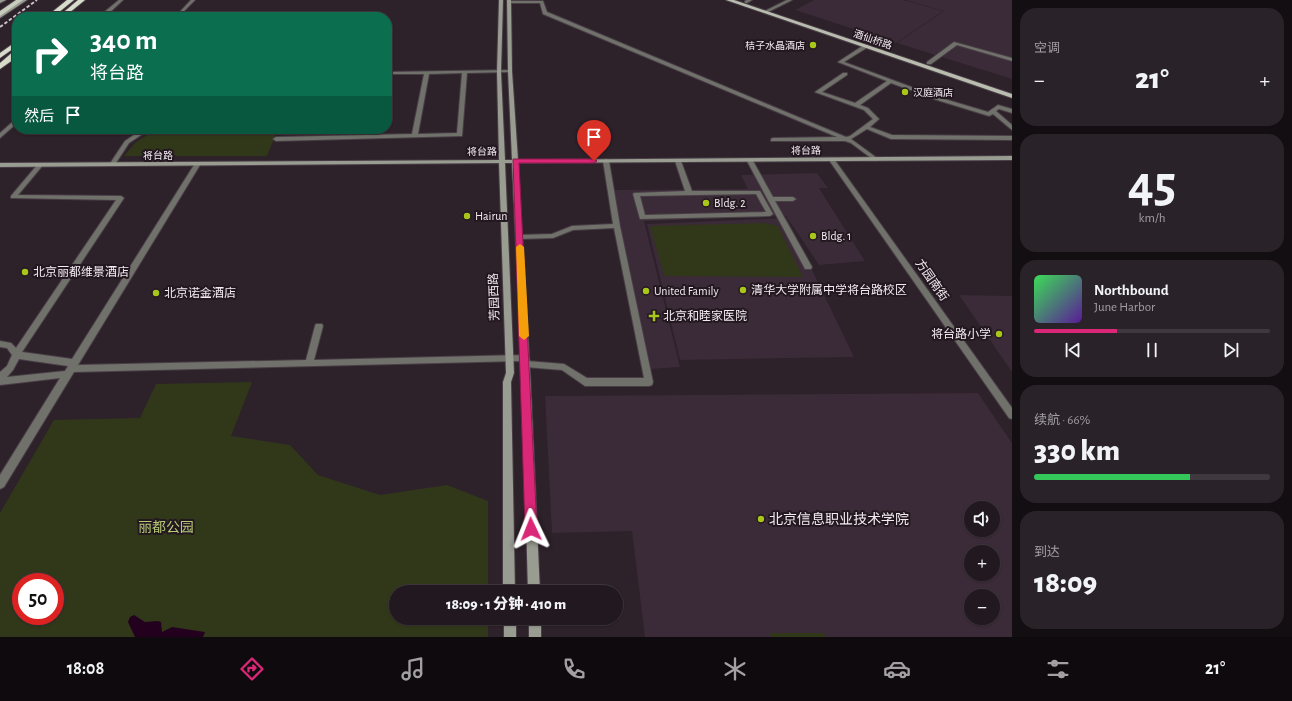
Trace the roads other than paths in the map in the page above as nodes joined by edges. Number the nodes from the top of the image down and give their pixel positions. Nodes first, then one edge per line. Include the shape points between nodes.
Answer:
1 (4, 0) edge
2 (10, 0) edge
3 (20, 0) edge
4 (25, 0) edge
5 (71, 0) edge
6 (82, 0) edge
7 (121, 0) edge
8 (193, 0) edge
9 (501, 0) edge
10 (729, 0) edge
11 (790, 0) edge
12 (509, 1) edge
13 (746, 1) edge
14 (0, 2) edge
15 (0, 7) edge
16 (767, 11) junction
17 (55, 12) edge
18 (68, 12) edge
19 (107, 12) edge
20 (182, 12) edge
21 (0, 14) edge
22 (0, 17) edge
23 (866, 46) junction
24 (12, 47) edge
25 (0, 56) edge
26 (12, 58) edge
27 (1012, 60) edge
28 (928, 63) junction
29 (0, 67) edge
30 (392, 72) edge
31 (427, 72) junction
32 (465, 72) junction
33 (499, 72) junction
34 (510, 72) junction
35 (845, 74) dead end
36 (891, 81) junction
37 (1012, 91) edge
38 (1012, 96) edge
39 (856, 105) junction
40 (788, 110) dead end
41 (993, 111) junction
42 (1012, 111) edge
43 (12, 125) edge
44 (866, 127) junction
45 (1012, 128) edge
46 (139, 134) edge
47 (0, 136) edge
48 (415, 136) junction
49 (852, 136) junction
50 (1012, 138) edge
51 (276, 139) dead end
52 (845, 139) junction
53 (773, 140) dead end
54 (1012, 158) edge
55 (875, 159) junction
56 (832, 160) junction
57 (503, 161) junction
58 (516, 161) junction
59 (606, 161) junction
60 (678, 161) junction
61 (750, 161) junction
62 (197, 164) junction
63 (0, 165) edge
64 (40, 165) junction
65 (112, 165) junction
66 (689, 193) junction
67 (771, 199) junction
68 (794, 199) dead end
69 (616, 226) junction
70 (519, 237) junction
71 (808, 268) dead end
72 (319, 326) dead end
73 (0, 344) edge
74 (16, 354) junction
75 (510, 359) junction
76 (525, 361) junction
77 (309, 363) junction
78 (71, 369) junction
79 (0, 378) edge
80 (0, 381) edge
81 (1012, 415) edge
82 (0, 484) edge
83 (509, 585) edge
84 (534, 585) edge
85 (510, 625) edge
86 (534, 625) edge
87 (510, 637) edge
88 (535, 637) edge

1 - 14 main road
2 - 15 highway
3 - 21 highway
4 - 22 main road
5 - 17 highway
6 - 18 highway
7 - 19 street
8 - 20 street
9 - 33 main road, 芳园西路
10 - 16 main road, 酒仙桥路
11 - 16 street
12 - 34 main road
12 - 52 street via 542,2 545,13
13 - 16 main road, 酒仙桥路
16 - 23 main road, 酒仙桥路
16 - 28 main road, 酒仙桥路
23 - 36 street via 840,62
23 - 38 main road, 酒仙桥路
24 - 25 highway
26 - 29 highway
27 - 28 street via 956,43
28 - 37 main road, 酒仙桥路
30 - 31 street
31 - 32 street
31 - 48 street
32 - 33 street
32 - 48 street via 460,135
33 - 34 street
33 - 57 main road, 芳园西路
34 - 58 main road
35 - 39 street via 818,92
36 - 39 street
36 - 41 street via 939,100 989,114
39 - 44 street via 866,109 876,120
40 - 49 street
41 - 42 street via 998,107
41 - 45 street
43 - 47 street
44 - 49 street
44 - 50 street via 890,137
46 - 65 street via 127,142
48 - 51 street
49 - 52 street
52 - 53 street
52 - 55 street
54 - 55 main road, 将台路
55 - 56 main road, 将台路
56 - 61 main road, 将台路
56 - 81 street, 方园南街
57 - 58 main road, 将台路
57 - 62 main road, 将台路
57 - 75 main road, 芳园西路
58 - 59 main road, 将台路
58 - 70 main road
59 - 60 main road, 将台路
59 - 69 street
60 - 61 main road, 将台路
60 - 66 street
61 - 67 street
62 - 65 main road, 将台路
62 - 78 street
63 - 64 main road, 将台路
64 - 65 main road, 将台路
64 - 74 street via 12,197 121,198
66 - 66 street via 758,192 770,214 642,217 636,194
67 - 68 street
67 - 71 street
69 - 70 street via 572,228 553,236
69 - 76 street via 649,382 585,382 564,367
70 - 76 main road
72 - 77 street
73 - 74 street via 8,345
74 - 78 street
74 - 79 street via 10,368
75 - 76 street
75 - 77 street
75 - 83 main road, 芳园西路 via 507,382
76 - 84 main road
77 - 78 street
78 - 80 street
78 - 82 street
85 - 87 main road
86 - 88 main road

